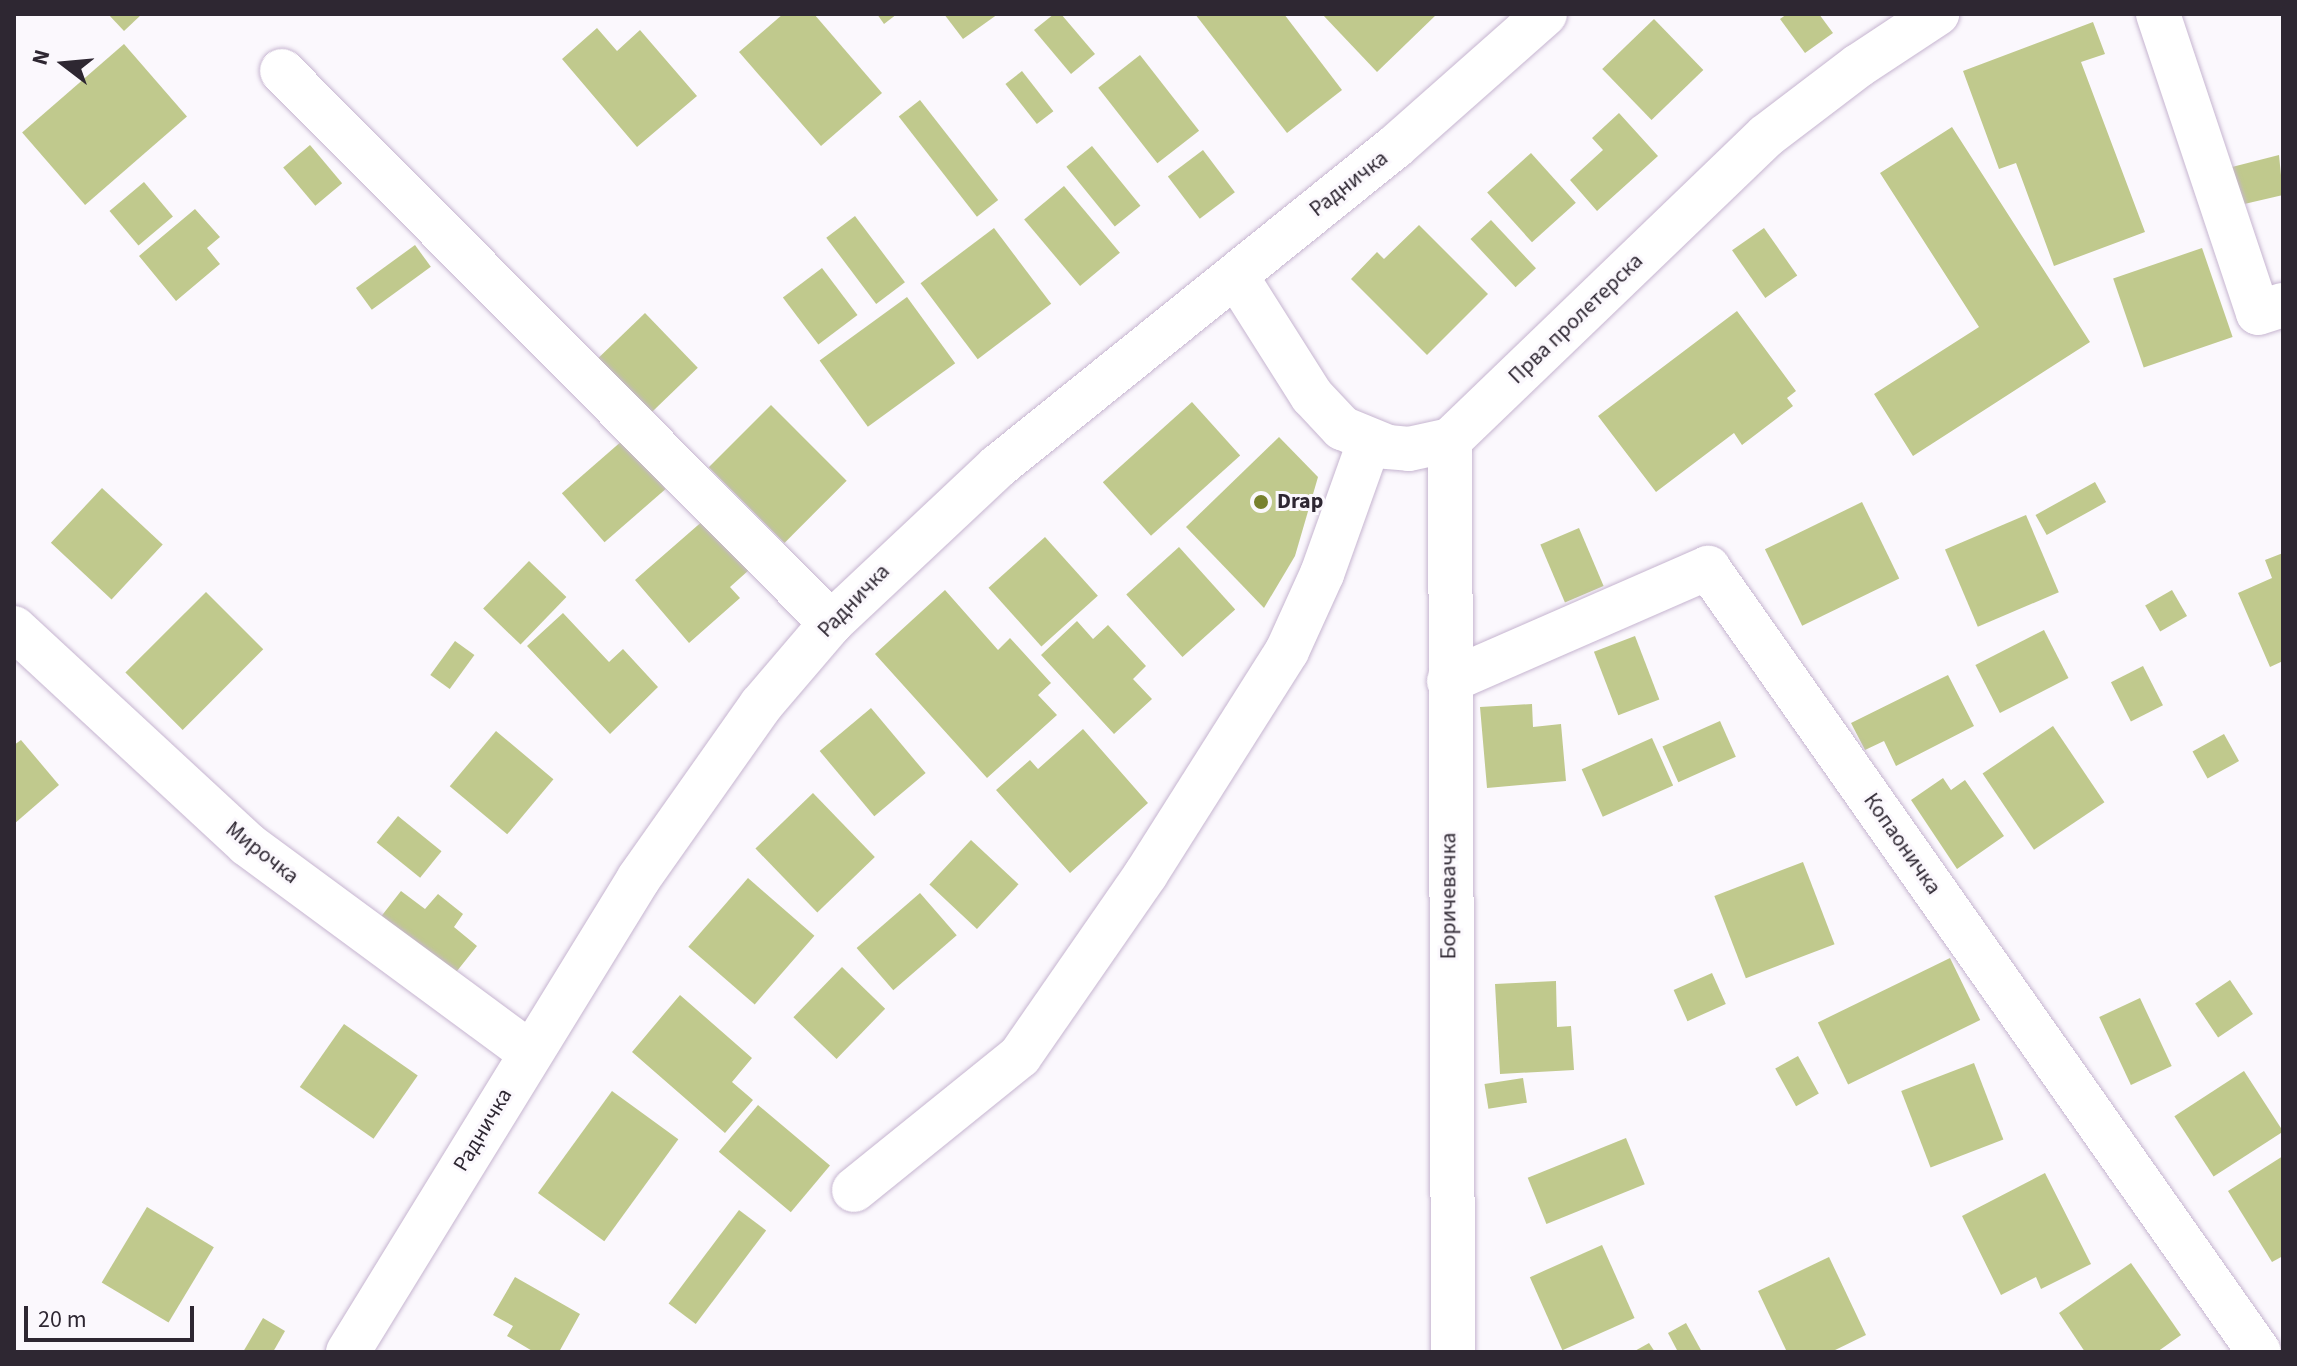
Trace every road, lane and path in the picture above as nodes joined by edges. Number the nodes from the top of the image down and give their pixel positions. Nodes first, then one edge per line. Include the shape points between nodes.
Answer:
1 (1545, 14) edge
2 (1937, 14) edge
3 (2158, 14) edge
4 (282, 71) dead end
5 (1236, 276) junction
6 (2283, 305) edge
7 (1450, 440) junction
8 (1369, 443) junction
9 (831, 623) junction
10 (14, 628) edge
11 (1449, 681) junction
12 (530, 1053) junction
13 (854, 1190) dead end
14 (348, 1352) edge
15 (1453, 1352) edge
16 (2259, 1352) edge

1 - 5 street, Радничка via 1396,146
2 - 7 street, Прва пролетерска via 1766,136
3 - 6 street via 2258,313
4 - 9 street
5 - 8 street via 1326,415
5 - 9 street, Радничка via 997,467
7 - 8 street via 1409,449
7 - 11 street, Боричевачка
8 - 13 street via 1322,574 1287,651 1146,874 1020,1056
9 - 12 street, Радничка via 761,705 696,794
10 - 12 street, Мирочка via 247,844
11 - 15 street, Боричевачка
11 - 16 street, Копаоничка via 1708,568
12 - 14 street, Радничка

